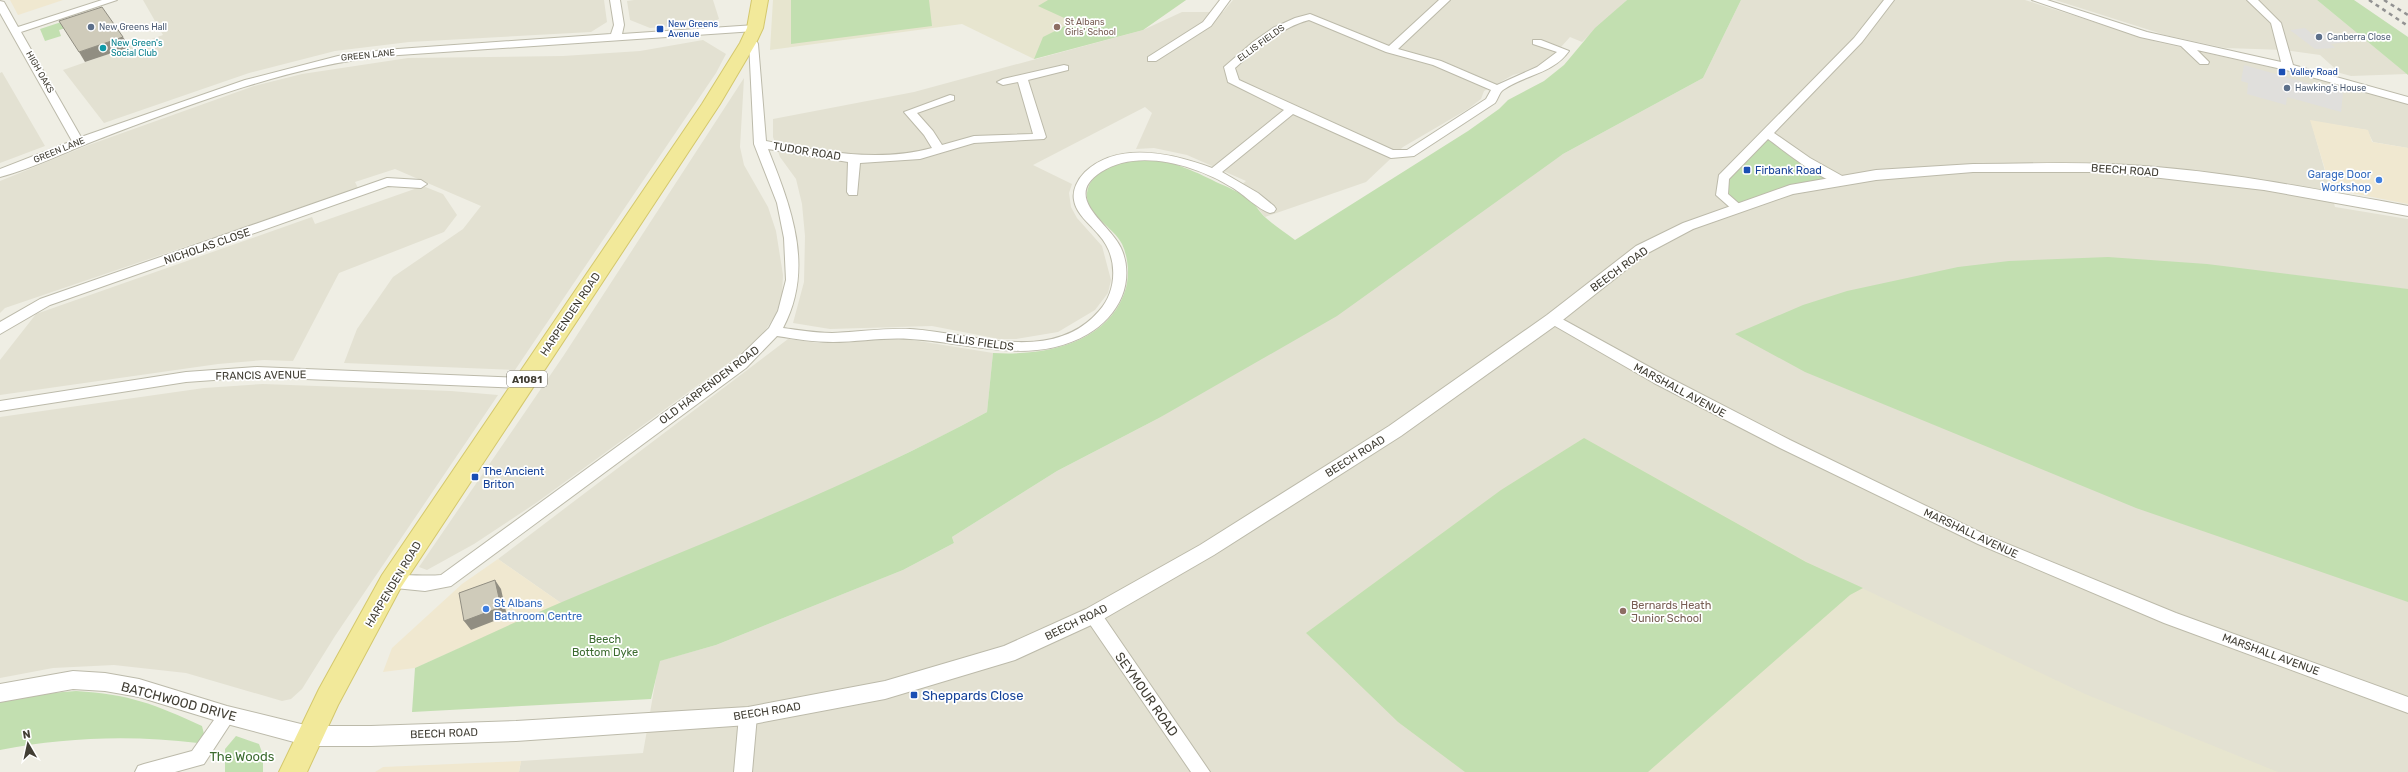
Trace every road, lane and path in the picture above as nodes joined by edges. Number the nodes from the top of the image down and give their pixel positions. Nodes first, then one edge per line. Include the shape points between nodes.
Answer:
1 (112, 0) edge
2 (615, 0) edge
3 (760, 0) edge
4 (1225, 0) edge
5 (1445, 0) edge
6 (1889, 0) edge
7 (2037, 0) edge
8 (2252, 0) edge
9 (0, 4) edge
10 (15, 31) junction
11 (754, 36) junction
12 (616, 37) junction
13 (1537, 42) dead end
14 (2185, 44) junction
15 (1390, 50) junction
16 (1152, 59) dead end
17 (2204, 62) dead end
18 (2288, 67) junction
19 (1064, 68) dead end
20 (1022, 78) junction
21 (1004, 82) dead end
22 (1497, 89) junction
23 (950, 98) dead end
24 (2408, 101) edge
25 (1292, 110) junction
26 (1768, 134) junction
27 (78, 142) junction
28 (760, 144) junction
29 (938, 149) junction
30 (854, 159) junction
31 (0, 173) edge
32 (1212, 174) junction
33 (1840, 180) junction
34 (421, 184) dead end
35 (853, 192) dead end
36 (1738, 208) junction
37 (1270, 209) dead end
38 (2408, 211) edge
39 (1553, 319) junction
40 (0, 329) edge
41 (774, 331) junction
42 (524, 383) junction
43 (0, 406) edge
44 (391, 582) junction
45 (1093, 615) junction
46 (0, 693) edge
47 (2408, 705) edge
48 (227, 715) junction
49 (748, 716) junction
50 (309, 736) junction
51 (197, 765) edge
52 (144, 772) edge
53 (293, 772) edge
54 (743, 772) edge
55 (1201, 772) edge

1 - 10 street
2 - 12 street via 620,25
3 - 11 main road, HARPENDEN ROAD / A1081
4 - 16 street via 1207,24
5 - 15 street
6 - 26 street via 1858,40
7 - 14 street via 2144,35
8 - 18 street via 2267,13 2281,32
9 - 10 street, HIGH OAKS
10 - 27 street, HIGH OAKS
11 - 12 street, GREEN LANE
11 - 28 street, OLD HARPENDEN ROAD
11 - 42 main road, HARPENDEN ROAD / A1081
12 - 27 street, GREEN LANE via 336,58 272,74
13 - 22 street, ELLIS FIELDS via 1564,51 1538,72
14 - 17 street
14 - 18 street
15 - 22 street, ELLIS FIELDS via 1437,63
15 - 25 street, ELLIS FIELDS via 1310,17 1297,19 1278,29 1229,66 1234,82
18 - 24 street
19 - 20 street
20 - 21 street
20 - 29 street, TUDOR ROAD via 1040,137 974,140
22 - 25 street, ELLIS FIELDS via 1491,101 1410,153 1391,154
23 - 29 street via 910,112 929,133
25 - 32 street
26 - 33 street via 1806,161
26 - 36 street via 1723,178 1722,195
27 - 31 street, GREEN LANE
28 - 30 street, TUDOR ROAD
28 - 41 street, OLD HARPENDEN ROAD via 784,203 792,257 790,295
29 - 30 street, TUDOR ROAD via 920,155
30 - 35 street, TUDOR ROAD
32 - 37 street, ELLIS FIELDS via 1251,193
32 - 41 street, ELLIS FIELDS via 1165,156 1138,156 1104,164 1088,176 1080,192 1082,207 1108,238 1116,252 1121,274 1120,287 1106,312 1095,323 1066,339 1033,347 1010,348 911,334 819,337
33 - 36 street, BEECH ROAD via 1790,190
33 - 38 street, BEECH ROAD via 1973,168 2109,168 2264,185
34 - 40 street, NICHOLAS CLOSE via 387,182 45,302 16,317
36 - 39 street, BEECH ROAD via 1688,226 1641,250
39 - 45 street, BEECH ROAD via 1395,431 1207,550
39 - 47 street, MARSHALL AVENUE via 1659,379 1785,444 1983,540 2170,618
41 - 44 street, OLD HARPENDEN ROAD via 740,364 445,581 425,584
42 - 43 street, FRANCIS AVENUE via 257,372 186,377
42 - 44 main road, HARPENDEN ROAD / A1081
44 - 50 main road, HARPENDEN ROAD / A1081
45 - 49 street, BEECH ROAD via 1008,654 885,690
45 - 55 street, SEYMOUR ROAD
46 - 48 street, BATCHWOOD DRIVE via 73,680 105,682 140,688
48 - 50 street, BATCHWOOD DRIVE
48 - 51 street
49 - 50 street, BEECH ROAD via 516,731
49 - 54 street
50 - 53 main road, HARPENDEN ROAD / A1081
51 - 52 street

